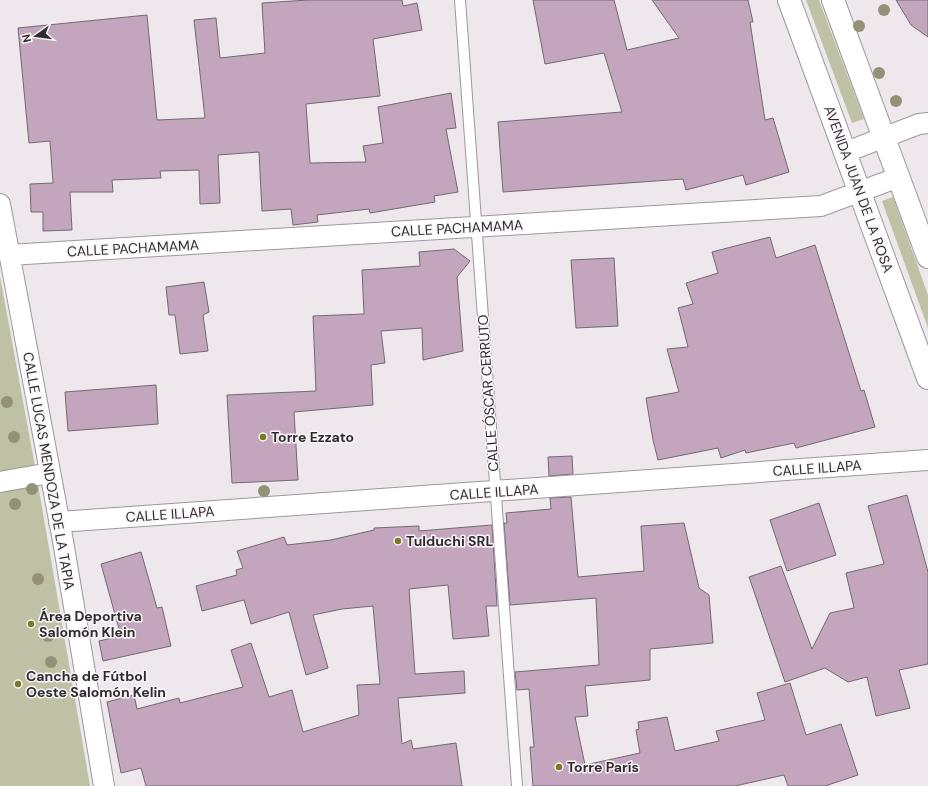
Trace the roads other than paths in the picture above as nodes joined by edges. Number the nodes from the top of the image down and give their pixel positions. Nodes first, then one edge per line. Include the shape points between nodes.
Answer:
1 (460, 0) edge
2 (789, 0) edge
3 (833, 0) edge
4 (928, 123) edge
5 (884, 137) junction
6 (846, 152) junction
7 (899, 177) junction
8 (860, 191) junction
9 (0, 204) edge
10 (477, 227) junction
11 (9, 255) junction
12 (928, 257) edge
13 (928, 378) edge
14 (928, 460) edge
15 (50, 473) junction
16 (0, 482) edge
17 (495, 492) junction
18 (59, 522) junction
19 (104, 786) edge
20 (517, 786) edge

1 - 10 lane, CALLE ÓSCAR CERRUTO
2 - 6 main road, AVENIDA JUAN DE LA ROSA
3 - 5 main road
4 - 5 street
5 - 6 street
5 - 7 main road
6 - 8 main road, AVENIDA JUAN DE LA ROSA
7 - 8 street, CALLE PACHAMAMA
7 - 12 main road
8 - 10 street, CALLE PACHAMAMA via 821,206
8 - 13 main road, AVENIDA JUAN DE LA ROSA
9 - 11 street, CALLE LUCAS MENDOZA DE LA TAPIA
10 - 11 street, CALLE PACHAMAMA
10 - 17 lane, CALLE ÓSCAR CERRUTO
11 - 15 street, CALLE LUCAS MENDOZA DE LA TAPIA
14 - 17 street, CALLE ILLAPA
15 - 16 street
15 - 18 street, CALLE LUCAS MENDOZA DE LA TAPIA
17 - 18 street, CALLE ILLAPA
17 - 20 lane, CALLE ÓSCAR CERRUTO
18 - 19 street, CALLE LUCAS MENDOZA DE LA TAPIA

